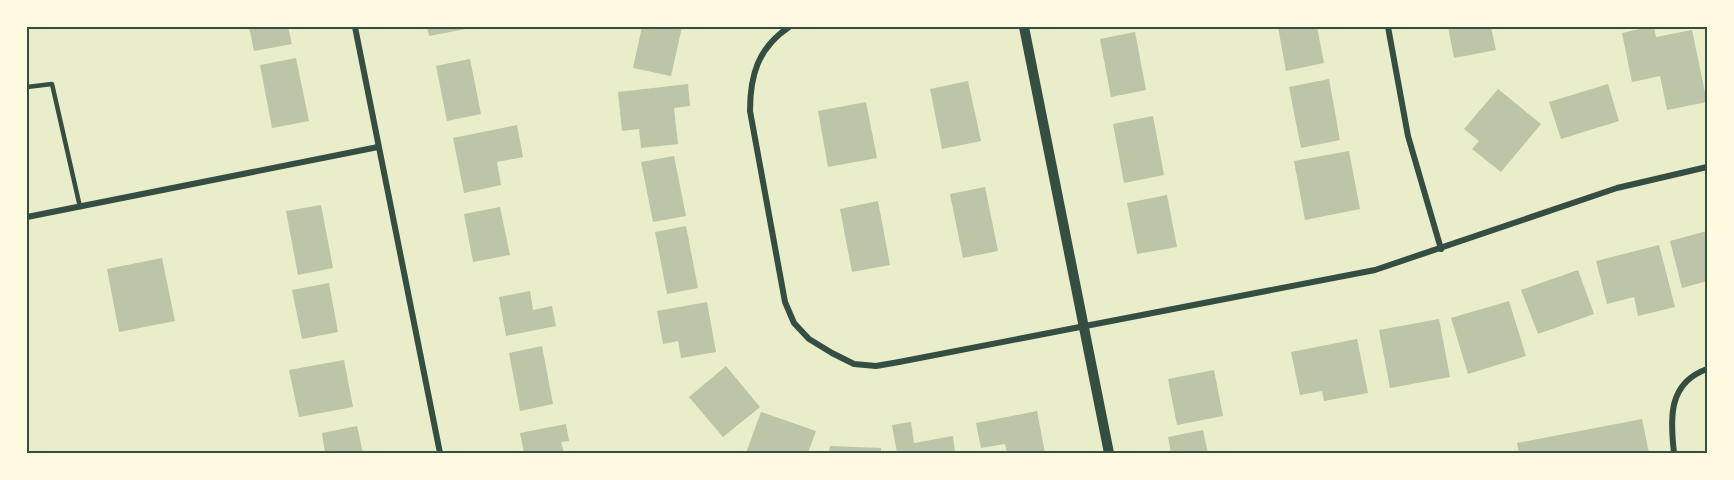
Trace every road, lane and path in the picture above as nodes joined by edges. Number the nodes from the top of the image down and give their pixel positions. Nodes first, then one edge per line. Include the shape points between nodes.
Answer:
1 (355, 27) edge
2 (789, 27) edge
3 (1023, 27) edge
4 (1388, 27) edge
5 (27, 87) edge
6 (378, 147) junction
7 (1707, 167) edge
8 (80, 207) junction
9 (27, 217) edge
10 (1441, 249) junction
11 (1084, 327) junction
12 (1707, 369) edge
13 (440, 453) edge
14 (1109, 453) edge
15 (1674, 453) edge

1 - 6 street
2 - 11 street via 766,48 755,68 750,111 785,302 794,323 809,339 854,364 876,366
3 - 11 street
4 - 10 street via 1408,136
5 - 8 lane via 52,84
6 - 8 street
6 - 13 street
7 - 10 street via 1617,188
8 - 9 street
10 - 11 street via 1375,270
11 - 14 street
12 - 15 street via 1681,386 1672,409

